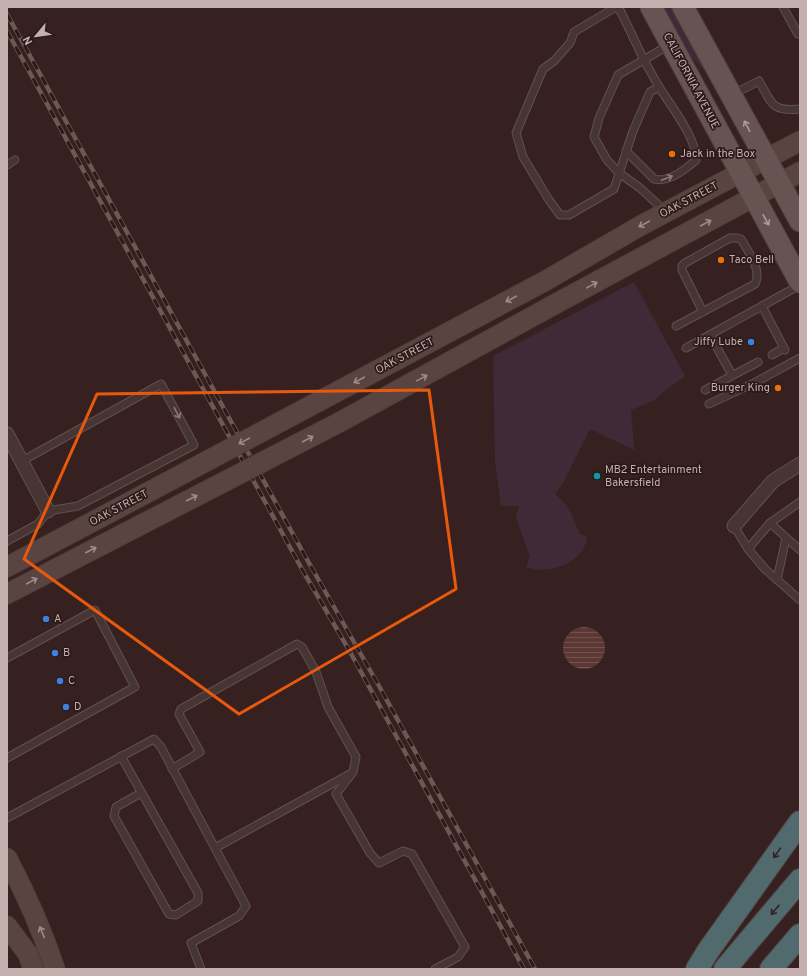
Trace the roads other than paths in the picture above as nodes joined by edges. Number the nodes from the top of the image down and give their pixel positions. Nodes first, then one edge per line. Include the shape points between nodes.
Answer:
1 (651, 7) edge
2 (683, 7) edge
3 (783, 7) edge
4 (800, 33) edge
5 (671, 44) junction
6 (644, 60) junction
7 (659, 86) junction
8 (730, 95) junction
9 (800, 109) edge
10 (800, 142) edge
11 (626, 151) junction
12 (766, 159) junction
13 (15, 160) dead end
14 (7, 165) edge
15 (800, 172) edge
16 (618, 173) junction
17 (741, 173) junction
18 (779, 183) junction
19 (753, 197) junction
20 (666, 212) junction
21 (800, 221) edge
22 (800, 284) edge
23 (762, 306) junction
24 (703, 312) junction
25 (676, 326) dead end
26 (710, 334) junction
27 (686, 348) dead end
28 (772, 355) dead end
29 (800, 358) edge
30 (758, 362) dead end
31 (732, 376) junction
32 (705, 390) dead end
33 (710, 404) dead end
34 (7, 434) edge
35 (22, 461) junction
36 (800, 464) edge
37 (800, 502) edge
38 (48, 511) junction
39 (770, 522) junction
40 (734, 526) joint
41 (786, 538) junction
42 (7, 541) edge
43 (748, 549) junction
44 (800, 550) edge
45 (7, 566) edge
46 (777, 580) junction
47 (7, 594) edge
48 (800, 600) edge
49 (7, 658) edge
50 (121, 756) junction
51 (7, 758) edge
52 (172, 769) junction
53 (353, 772) junction
54 (141, 793) junction
55 (7, 818) edge
56 (800, 822) edge
57 (215, 848) junction
58 (7, 858) edge
59 (800, 880) edge
60 (7, 926) edge
61 (7, 934) edge
62 (800, 935) edge
63 (703, 960) edge
64 (20, 969) edge
65 (33, 969) edge
66 (55, 969) edge
67 (201, 969) edge
68 (435, 969) edge
69 (725, 969) edge
70 (771, 969) edge

1 - 5 main road, CALIFORNIA AVENUE
2 - 8 main road
3 - 4 lane via 798,34
5 - 6 lane
5 - 17 main road, CALIFORNIA AVENUE
6 - 7 lane
6 - 16 lane via 618,75 599,118 594,137
6 - 16 lane via 616,7 574,32 570,43 543,69 516,133 523,157 560,214 569,215 614,189
7 - 11 lane via 650,92
11 -> 7 lane via 654,178 660,180 686,169 696,160 697,153 691,140
8 - 9 lane via 759,81 774,106 785,111
12 -> 8 main road
10 - 12 main road, OAK STREET
11 - 16 lane
12 - 17 main road, OAK STREET
12 - 18 main road
13 - 14 lane
15 - 18 main road
16 - 20 lane via 640,188
17 - 19 main road, CALIFORNIA AVENUE
17 - 20 main road, OAK STREET
18 - 19 main road
18 - 21 main road
19 -> 22 main road, CALIFORNIA AVENUE
47 -> 19 main road, bridge via 340,422
20 -> 45 main road, OAK STREET, bridge via 545,281
22 - 23 lane
23 - 26 lane
23 - 28 lane via 785,349
24 - 24 lane via 755,284 758,278 757,270 741,240 737,238 730,238 682,266
24 - 25 lane
26 - 27 lane
26 - 31 lane
29 - 33 lane
30 - 31 lane
31 - 32 lane
34 - 35 street
35 - 38 street
35 -> 38 lane via 161,384 194,445 78,506
36 - 40 street via 773,480
37 - 39 lane
38 - 42 lane via 38,524
39 - 41 lane
39 - 43 lane
40 - 43 lane
41 - 44 lane
41 - 46 lane
43 - 46 lane
46 - 48 lane
49 - 51 lane via 96,610 135,687
50 - 52 lane via 154,739
50 - 54 lane
50 - 55 lane
52 - 53 lane via 200,752 179,714 181,709 297,644 302,646 316,672 328,707 356,757
52 - 57 lane
53 - 57 lane
53 - 68 lane via 336,794 370,853 379,863 403,851 412,854 465,947 458,957
54 - 54 lane via 198,894 198,902 176,915 169,914 114,816 116,807
56 -> 63 highway
57 - 67 lane via 246,906 239,916 191,943
66 -> 58 main road via 25,892
59 -> 69 highway
60 - 65 main road via 28,954
61 - 64 main road
62 - 70 highway

